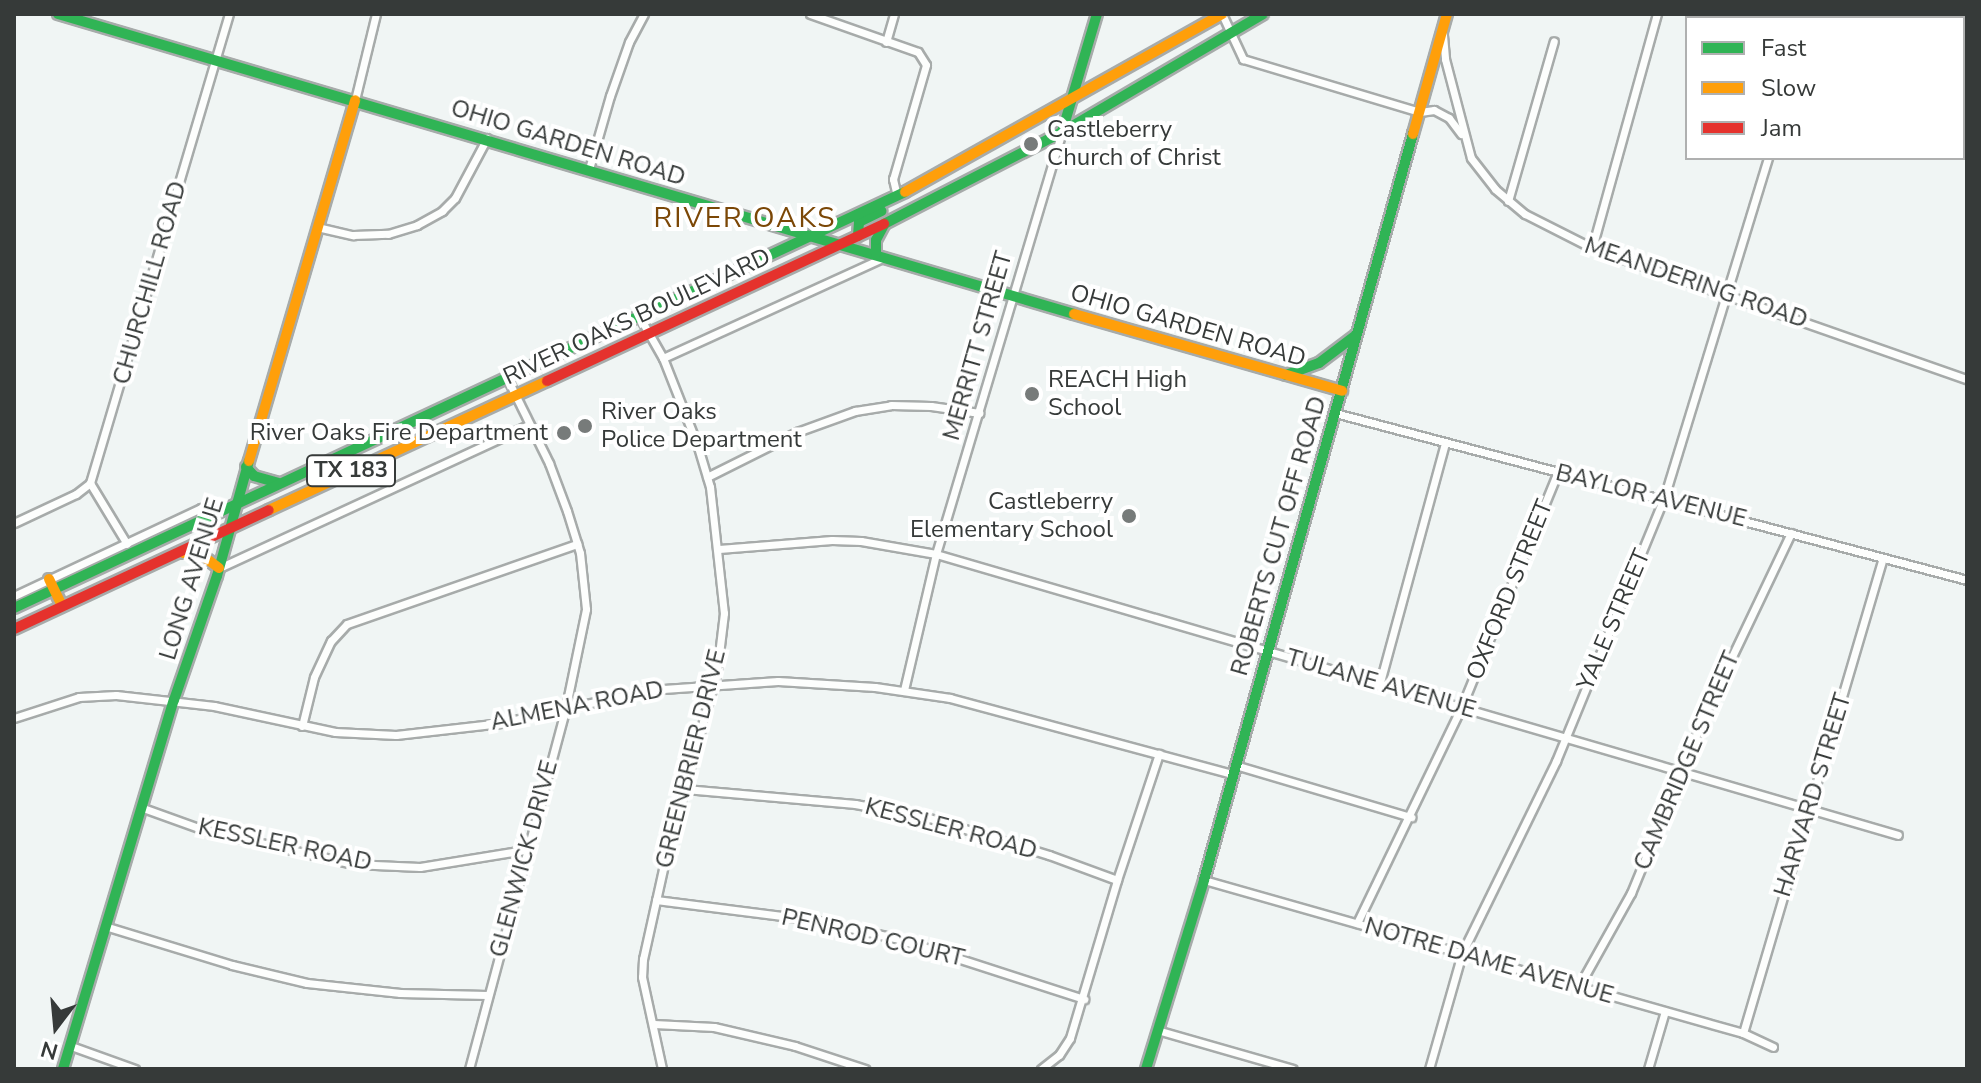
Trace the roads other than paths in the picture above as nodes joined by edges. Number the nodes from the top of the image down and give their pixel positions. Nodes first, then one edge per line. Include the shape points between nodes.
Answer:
1 (58, 14) edge
2 (229, 14) edge
3 (376, 14) edge
4 (644, 14) edge
5 (810, 14) edge
6 (894, 14) edge
7 (1097, 14) edge
8 (1222, 14) edge
9 (1263, 14) edge
10 (1447, 14) edge
11 (1657, 14) edge
12 (1443, 31) junction
13 (1232, 32) junction
14 (1554, 41) dead end
15 (886, 42) junction
16 (216, 59) junction
17 (355, 100) junction
18 (1073, 102) junction
19 (1420, 112) junction
20 (1062, 132) junction
21 (1462, 135) junction
22 (487, 138) junction
23 (1767, 160) edge
24 (589, 169) junction
25 (902, 194) junction
26 (1508, 201) junction
27 (884, 225) junction
28 (317, 227) junction
29 (812, 236) junction
30 (858, 236) junction
31 (841, 244) junction
32 (786, 248) junction
33 (1592, 248) junction
34 (880, 255) junction
35 (739, 292) junction
36 (1727, 295) junction
37 (1012, 296) junction
38 (639, 316) junction
39 (651, 334) junction
40 (1356, 335) junction
41 (663, 358) junction
42 (1285, 375) junction
43 (507, 378) junction
44 (1967, 379) edge
45 (1342, 391) junction
46 (516, 396) junction
47 (979, 413) junction
48 (1335, 413) junction
49 (529, 425) junction
50 (1445, 443) junction
51 (246, 467) junction
52 (1558, 472) junction
53 (707, 477) junction
54 (90, 483) junction
55 (279, 483) junction
56 (1664, 498) junction
57 (238, 503) junction
58 (220, 511) junction
59 (14, 523) edge
60 (231, 527) junction
61 (1791, 533) junction
62 (127, 544) junction
63 (577, 544) junction
64 (719, 549) junction
65 (175, 554) junction
66 (936, 554) junction
67 (1883, 558) junction
68 (219, 568) junction
69 (1967, 580) edge
70 (52, 584) junction
71 (14, 596) edge
72 (62, 606) junction
73 (14, 608) edge
74 (14, 629) edge
75 (1266, 651) junction
76 (714, 684) junction
77 (1379, 686) junction
78 (904, 690) junction
79 (174, 700) junction
80 (566, 706) junction
81 (1461, 708) junction
82 (14, 718) edge
83 (302, 726) junction
84 (1564, 740) junction
85 (1159, 754) junction
86 (1233, 770) junction
87 (1681, 772) junction
88 (685, 789) junction
89 (143, 808) junction
90 (1808, 809) junction
91 (1411, 817) junction
92 (1898, 835) dead end
93 (525, 850) junction
94 (1117, 880) junction
95 (1204, 880) junction
96 (656, 900) junction
97 (1357, 923) junction
98 (108, 927) junction
99 (1462, 953) junction
100 (1579, 986) junction
101 (487, 995) junction
102 (1084, 999) junction
103 (1665, 1011) junction
104 (654, 1024) junction
105 (1157, 1030) junction
106 (1743, 1033) junction
107 (71, 1046) junction
108 (1773, 1047) dead end
109 (63, 1069) edge
110 (135, 1069) edge
111 (469, 1069) edge
112 (662, 1069) edge
113 (865, 1069) edge
114 (1041, 1069) edge
115 (1146, 1069) edge
116 (1293, 1069) edge
117 (1429, 1069) edge
118 (1648, 1069) edge

1 - 16 street, OHIO GARDEN ROAD
2 - 16 street, CHURCHILL ROAD
3 - 17 street
4 - 24 street via 615,82
5 - 15 street
6 - 15 street
7 - 18 street, MERRITT STREET
8 - 13 street
8 - 18 street, RIVER OAKS BOULEVARD / TX 183
9 - 13 street, RIVER OAKS BOULEVARD / TX 183
10 - 12 street, ROBERTS CUT OFF ROAD
11 - 33 street
12 - 19 street, ROBERTS CUT OFF ROAD
12 - 21 street, MEANDERING ROAD
13 - 19 street, MEANDERING ROAD via 1243,59
13 - 20 street, RIVER OAKS BOULEVARD / TX 183
14 - 26 street
15 - 25 street via 918,52 926,65 893,179
16 - 17 street, OHIO GARDEN ROAD
16 - 54 street, CHURCHILL ROAD
17 - 22 street, OHIO GARDEN ROAD
17 - 28 street, LONG AVENUE
18 - 20 street, MERRITT STREET
18 - 25 street, RIVER OAKS BOULEVARD / TX 183
19 - 21 street, MEANDERING ROAD via 1434,110 1449,118
19 - 40 street, ROBERTS CUT OFF ROAD
20 - 27 street, RIVER OAKS BOULEVARD / TX 183
20 - 37 street, MERRITT STREET
21 - 26 street, MEANDERING ROAD via 1480,172
22 - 24 street, OHIO GARDEN ROAD
22 - 28 street via 455,198 417,225 388,234 353,235
23 - 36 street, YALE STREET
24 - 29 street, OHIO GARDEN ROAD
25 - 29 street, RIVER OAKS BOULEVARD / TX 183
25 - 30 street via 903,201 859,222
26 - 33 street, MEANDERING ROAD
27 - 30 street, RIVER OAKS BOULEVARD / TX 183
27 - 34 street via 876,240
28 - 51 street, LONG AVENUE
29 - 31 street, OHIO GARDEN ROAD
29 - 32 street, RIVER OAKS BOULEVARD / TX 183
30 - 31 street, RIVER OAKS BOULEVARD / TX 183
31 - 34 street, OHIO GARDEN ROAD
31 - 35 street, RIVER OAKS BOULEVARD / TX 183
32 - 35 street via 795,257 741,283
32 - 38 street, RIVER OAKS BOULEVARD / TX 183
33 - 36 street, MEANDERING ROAD
34 - 37 street, OHIO GARDEN ROAD
34 - 41 street
35 - 39 street, RIVER OAKS BOULEVARD / TX 183
36 - 44 street, MEANDERING ROAD
36 - 56 street, YALE STREET
37 - 42 street, OHIO GARDEN ROAD
37 - 47 street, MERRITT STREET
38 - 39 street, GREENBRIER DRIVE
38 - 43 street, RIVER OAKS BOULEVARD / TX 183
39 - 41 street, GREENBRIER DRIVE
39 - 46 street, RIVER OAKS BOULEVARD / TX 183
40 - 42 street via 1319,363
40 - 45 street, ROBERTS CUT OFF ROAD
41 - 53 street, GREENBRIER DRIVE
42 - 45 street, OHIO GARDEN ROAD
43 - 46 street, GLENWICK DRIVE
43 - 55 street, RIVER OAKS BOULEVARD / TX 183
45 - 48 street, ROBERTS CUT OFF ROAD
46 - 49 street, GLENWICK DRIVE
46 - 60 street, RIVER OAKS BOULEVARD / TX 183
47 - 53 street via 891,405 855,411 797,432
47 - 66 street, MERRITT STREET
48 - 50 street, BAYLOR AVENUE
48 - 75 street, ROBERTS CUT OFF ROAD
49 - 63 street, GLENWICK DRIVE via 549,463
49 - 68 street
50 - 52 street, BAYLOR AVENUE
50 - 77 street
51 - 55 street via 254,476
51 - 57 street, LONG AVENUE
52 - 56 street, BAYLOR AVENUE
52 - 81 street, OXFORD STREET
53 - 64 street, GREENBRIER DRIVE
54 - 59 street
54 - 62 street
55 - 57 street, RIVER OAKS BOULEVARD / TX 183
56 - 61 street, BAYLOR AVENUE
56 - 84 street, YALE STREET
57 - 58 street, RIVER OAKS BOULEVARD / TX 183
57 - 60 street, LONG AVENUE
58 - 62 street, RIVER OAKS BOULEVARD via 201,508
58 - 70 street, RIVER OAKS BOULEVARD / TX 183
60 - 65 street, RIVER OAKS BOULEVARD / TX 183
60 - 68 street, LONG AVENUE
61 - 67 street, BAYLOR AVENUE
61 - 87 street, CAMBRIDGE STREET
62 - 70 street, RIVER OAKS BOULEVARD
63 - 80 street, GLENWICK DRIVE via 586,609
63 - 83 street via 347,624 331,641 314,677
64 - 66 street, TULANE AVENUE via 832,540
64 - 76 street, GREENBRIER DRIVE via 724,613
65 - 68 street via 199,553
65 - 72 street, RIVER OAKS BOULEVARD / TX 183
66 - 75 street, TULANE AVENUE
66 - 78 street, MERRITT STREET
67 - 69 street, BAYLOR AVENUE
67 - 90 street, HARVARD STREET
68 - 79 street, LONG AVENUE
70 - 71 street, RIVER OAKS BOULEVARD
70 - 72 street
70 - 73 street, RIVER OAKS BOULEVARD / TX 183
72 - 74 street, RIVER OAKS BOULEVARD / TX 183
75 - 77 street, TULANE AVENUE
75 - 86 street, ROBERTS CUT OFF ROAD
76 - 78 street, ALMENA ROAD via 778,681
76 - 80 street, ALMENA ROAD
76 - 88 street, GREENBRIER DRIVE
77 - 81 street, TULANE AVENUE
78 - 85 street, ALMENA ROAD
79 - 82 street, ALMENA ROAD via 79,697
79 - 83 street, ALMENA ROAD
79 - 89 street, LONG AVENUE
80 - 83 street, ALMENA ROAD via 501,723 396,735
80 - 93 street, GLENWICK DRIVE
81 - 84 street, TULANE AVENUE
81 - 91 street, OXFORD STREET
84 - 87 street, TULANE AVENUE
84 - 99 street, YALE STREET
85 - 86 street, ALMENA ROAD
85 - 94 street
86 - 91 street, ALMENA ROAD
86 - 95 street, ROBERTS CUT OFF ROAD
87 - 90 street, TULANE AVENUE
87 - 100 street, CAMBRIDGE STREET via 1631,893
88 - 94 street, KESSLER ROAD via 855,804 926,817
88 - 96 street, GREENBRIER DRIVE
89 - 93 street, KESSLER ROAD via 204,830 352,864 420,867
89 - 98 street, LONG AVENUE
90 - 92 street, TULANE AVENUE
90 - 106 street, HARVARD STREET
91 - 97 street, OXFORD STREET
93 - 101 street, GLENWICK DRIVE
94 - 102 street
95 - 97 street, NOTRE DAME AVENUE
95 - 105 street, ROBERTS CUT OFF ROAD
96 - 102 street, PENROD COURT via 814,920 895,938
96 - 104 street, GREENBRIER DRIVE via 642,977
97 - 99 street, NOTRE DAME AVENUE
98 - 101 street via 307,983
98 - 107 street, LONG AVENUE
99 - 100 street, NOTRE DAME AVENUE
99 - 117 street, YALE STREET
100 - 103 street, NOTRE DAME AVENUE
101 - 111 street, GLENWICK DRIVE
102 - 114 street via 1070,1038
103 - 106 street, NOTRE DAME AVENUE
103 - 118 street
104 - 112 street, GREENBRIER DRIVE
104 - 113 street via 714,1027
105 - 115 street, ROBERTS CUT OFF ROAD
105 - 116 street
106 - 108 street, NOTRE DAME AVENUE
107 - 109 street, LONG AVENUE
107 - 110 street

